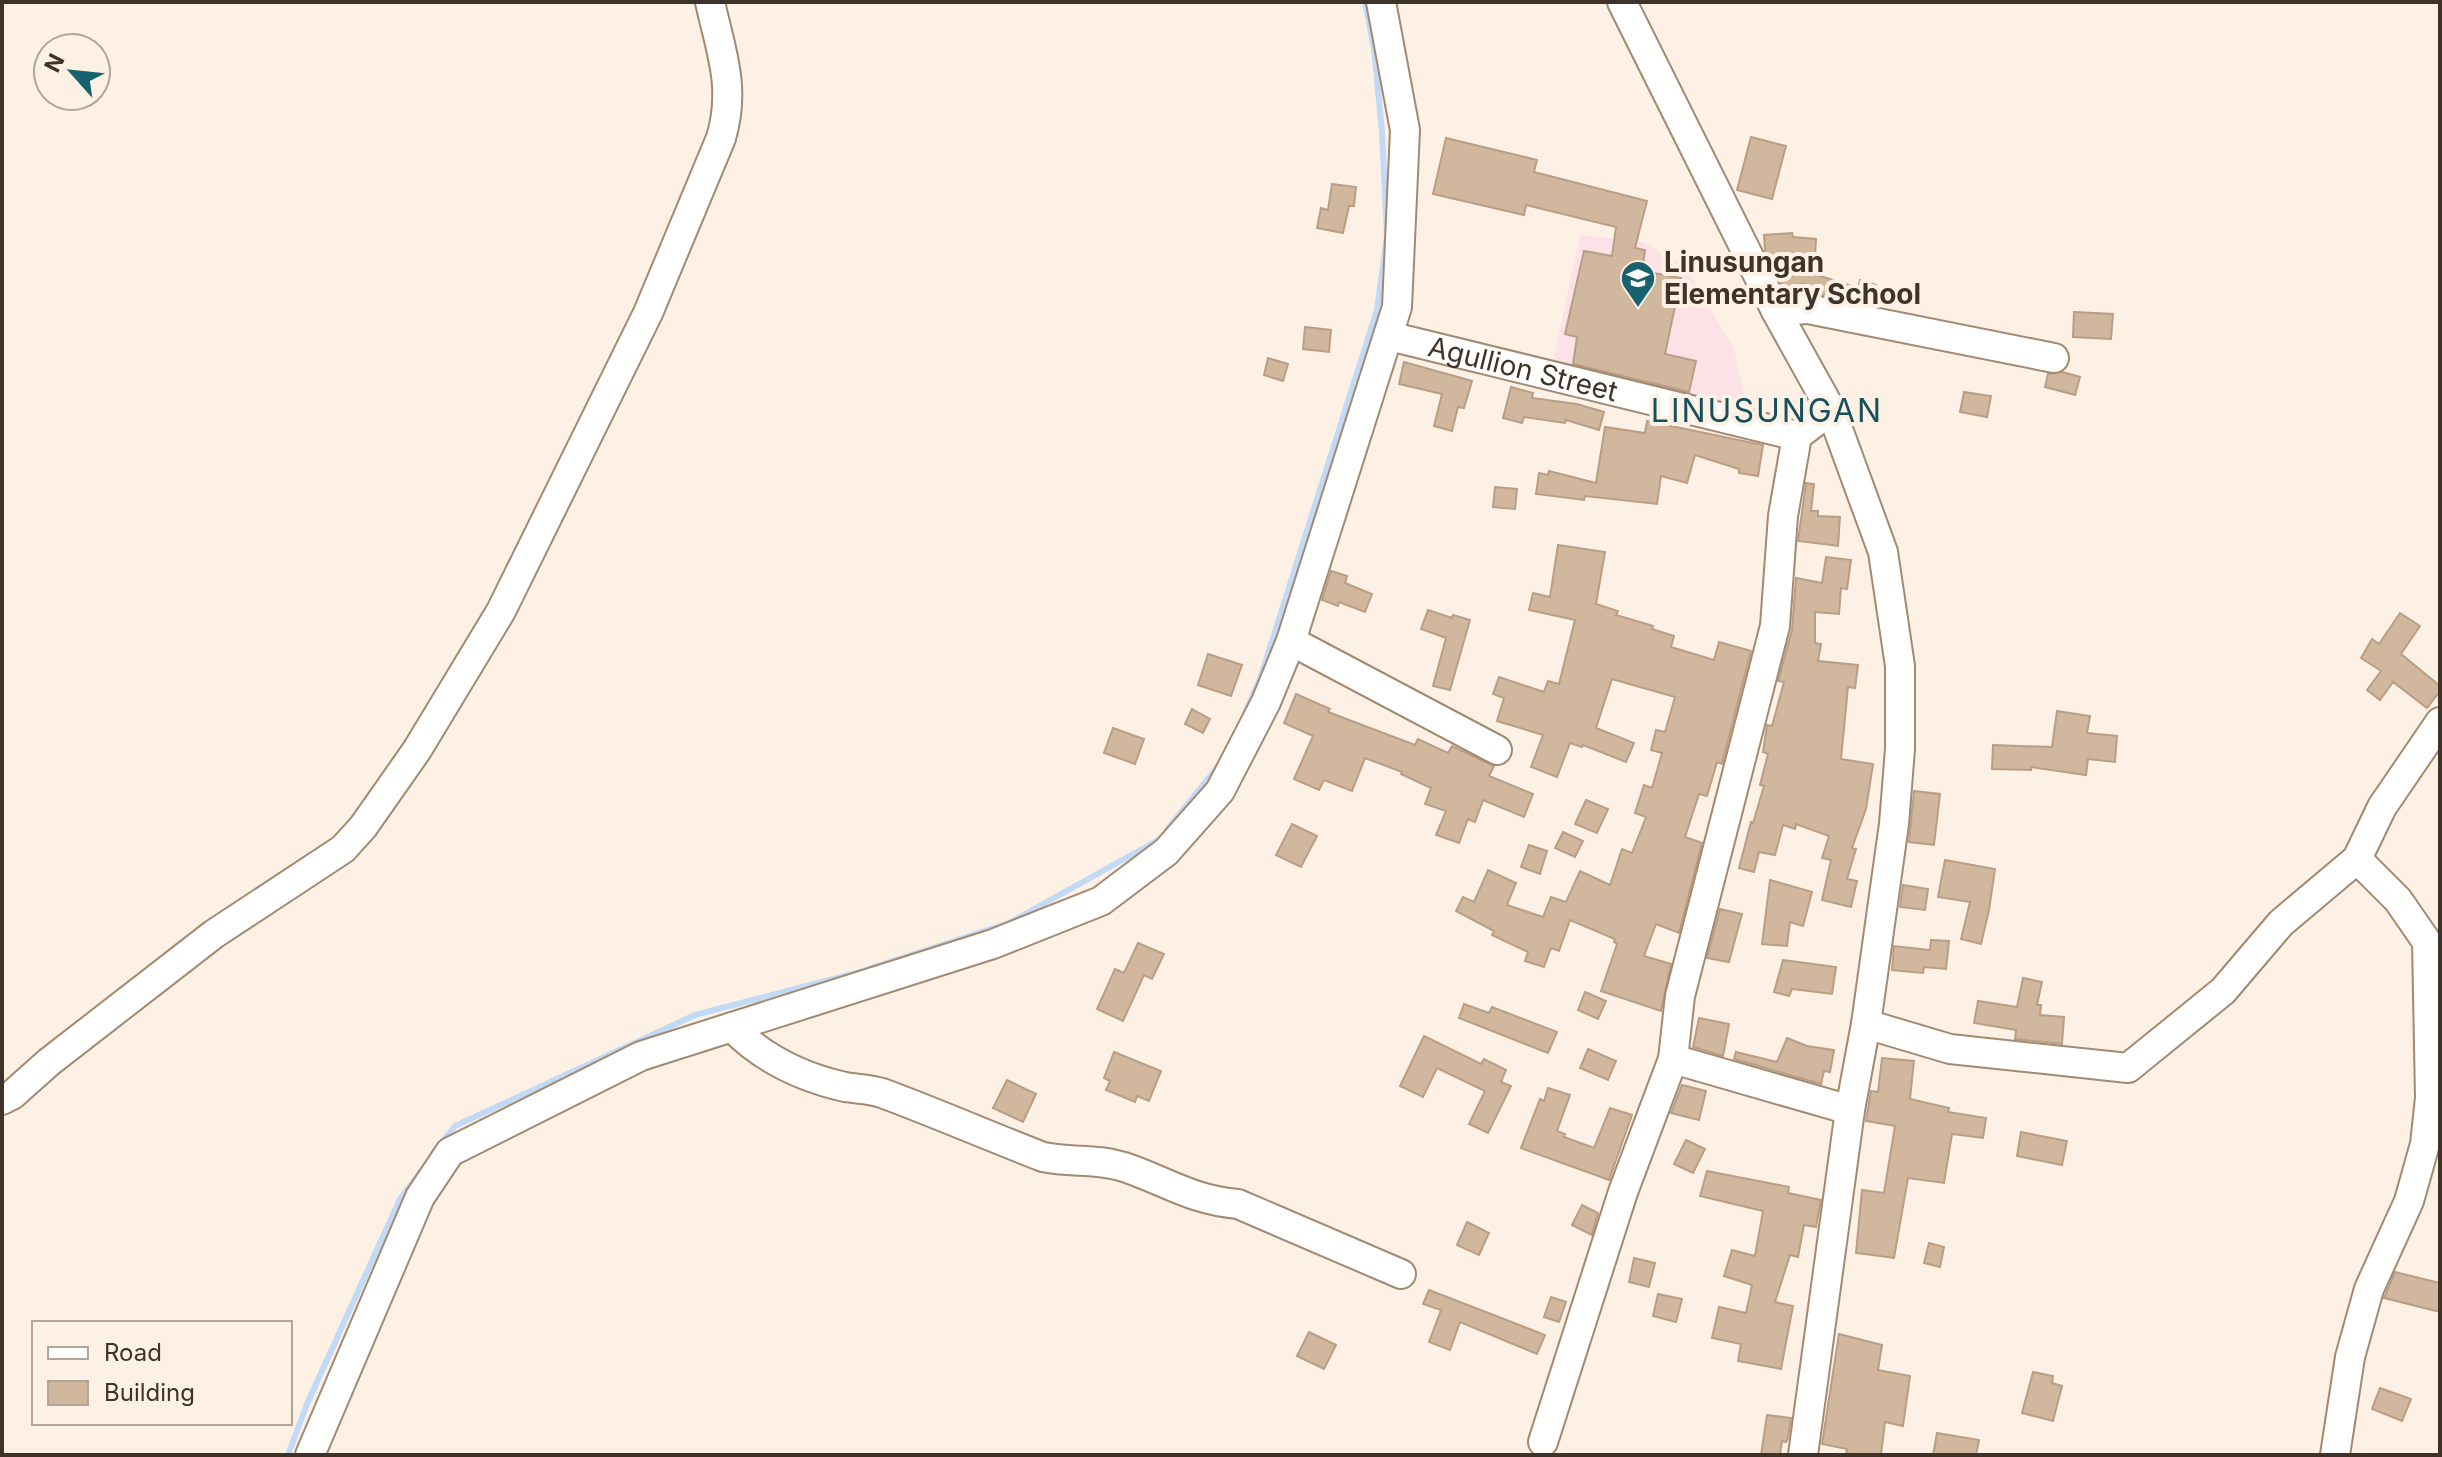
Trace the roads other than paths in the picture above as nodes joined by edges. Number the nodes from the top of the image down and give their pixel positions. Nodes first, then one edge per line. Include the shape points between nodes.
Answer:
1 (710, 2) edge
2 (1381, 2) edge
3 (1622, 2) edge
4 (1776, 311) junction
5 (1389, 336) junction
6 (2054, 358) dead end
7 (1831, 410) junction
8 (1797, 436) junction
9 (1291, 641) junction
10 (2440, 722) edge
11 (1497, 750) dead end
12 (2357, 859) junction
13 (2434, 989) edge
14 (1866, 1024) junction
15 (732, 1027) junction
16 (1673, 1059) junction
17 (2, 1100) edge
18 (1850, 1110) junction
19 (1401, 1274) dead end
20 (1543, 1442) dead end
21 (310, 1455) edge
22 (1803, 1455) edge
23 (2335, 1455) edge

1 - 17 street via 728,79 729,111 721,138 648,313 501,611 417,750 343,849 214,934
2 - 5 street via 1405,130 1397,307
3 - 4 street
4 - 6 street via 1808,309
4 - 7 street
5 - 8 street, Agullion Street
5 - 9 street
7 - 8 street
7 - 14 street via 1883,552 1900,666 1894,824
8 - 16 street via 1783,516 1775,626 1680,996
9 - 11 street
9 - 15 street via 1220,791 1166,852 1101,901 993,944
10 - 12 street via 2382,807
12 - 13 street via 2398,900 2427,942
12 - 14 street via 2281,923 2223,991 2128,1068 1950,1049
13 - 23 street via 2425,1144 2409,1201 2369,1289 2350,1357
14 - 18 street
15 - 19 street via 752,1048 797,1071 877,1092 1043,1157 1065,1162 1096,1159 1210,1202 1238,1204
15 - 21 street via 641,1056 450,1152 420,1197
16 - 18 street
16 - 20 street via 1623,1192
18 - 22 street

